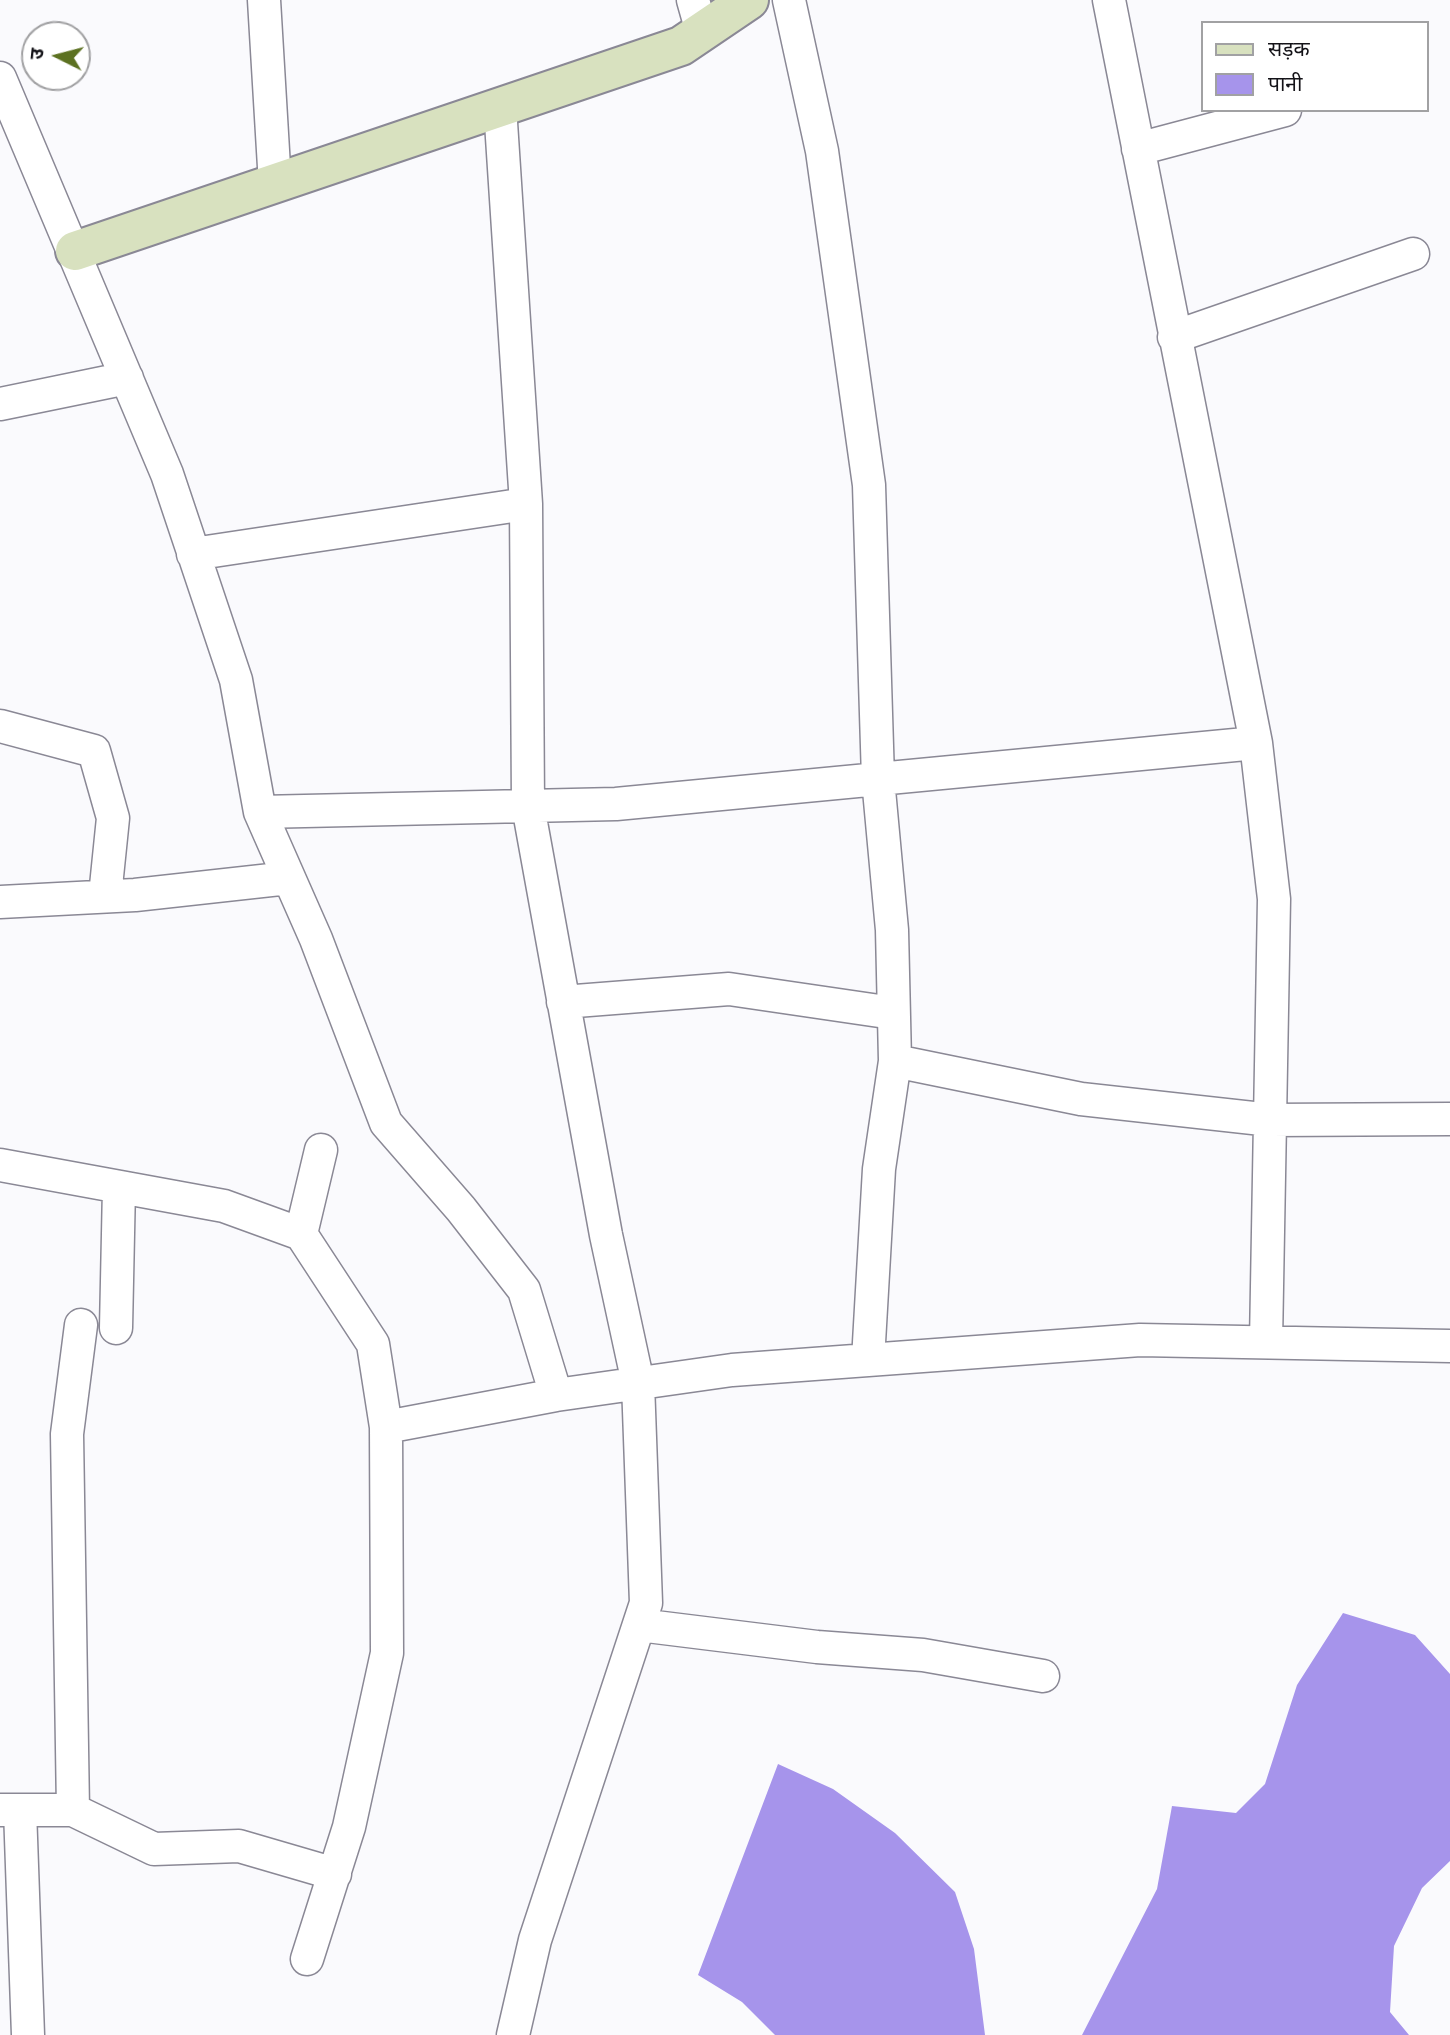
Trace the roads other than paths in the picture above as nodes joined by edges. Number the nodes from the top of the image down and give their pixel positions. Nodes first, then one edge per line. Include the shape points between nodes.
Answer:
1 (264, 0) edge
2 (750, 0) edge
3 (789, 0) edge
4 (1109, 0) edge
5 (698, 16) edge
6 (0, 78) edge
7 (500, 107) junction
8 (1277, 112) edge
9 (1138, 149) junction
10 (275, 184) junction
11 (75, 251) junction
12 (1413, 254) dead end
13 (1174, 337) junction
14 (127, 378) junction
15 (0, 404) edge
16 (526, 504) junction
17 (193, 554) junction
18 (0, 726) edge
19 (1256, 743) junction
20 (878, 779) junction
21 (528, 806) junction
22 (260, 812) junction
23 (289, 878) junction
24 (105, 896) junction
25 (0, 902) edge
26 (563, 1002) junction
27 (893, 1013) junction
28 (895, 1061) junction
29 (1450, 1119) edge
30 (1271, 1120) junction
31 (321, 1150) dead end
32 (0, 1165) edge
33 (118, 1187) junction
34 (301, 1234) junction
35 (81, 1325) dead end
36 (116, 1328) dead end
37 (1266, 1342) junction
38 (1450, 1346) edge
39 (868, 1360) junction
40 (638, 1383) junction
41 (556, 1395) junction
42 (386, 1427) junction
43 (639, 1625) junction
44 (1043, 1676) dead end
45 (10, 1810) edge
46 (72, 1810) junction
47 (335, 1874) junction
48 (307, 1959) dead end
49 (28, 2035) edge
50 (513, 2035) edge

1 - 10 street
2 - 5 street
3 - 20 street via 822,152 869,485
4 - 9 street
5 - 7 street via 681,46
6 - 11 street
7 - 10 street
7 - 16 street
8 - 9 street
9 - 13 street
10 - 11 street
11 - 14 street
12 - 13 street
13 - 19 street
14 - 15 street
14 - 17 street via 167,474
16 - 17 street
16 - 21 street
17 - 22 street via 236,680
18 - 24 street via 94,751 113,818
19 - 20 street
19 - 30 street via 1274,899
20 - 21 street via 616,804
20 - 27 street via 892,930
21 - 22 street
21 - 26 street
22 - 23 street
23 - 24 street
23 - 41 street via 386,1123 524,1290
24 - 25 street
26 - 27 street via 729,989
26 - 40 street
27 - 28 street
28 - 30 street via 1081,1098
28 - 39 street via 879,1169
29 - 30 street
30 - 37 street
31 - 34 street
32 - 33 street
33 - 34 street via 225,1206
33 - 36 street
34 - 42 street via 373,1344
35 - 46 street via 68,1434
37 - 38 street
37 - 39 street via 1140,1340
39 - 40 street via 732,1370
40 - 41 street
40 - 43 street via 646,1604
41 - 42 street
42 - 47 street via 387,1653
43 - 44 street via 923,1655
43 - 50 street via 535,1940
45 - 46 street
45 - 49 street
46 - 47 street via 154,1849 239,1846
47 - 48 street

